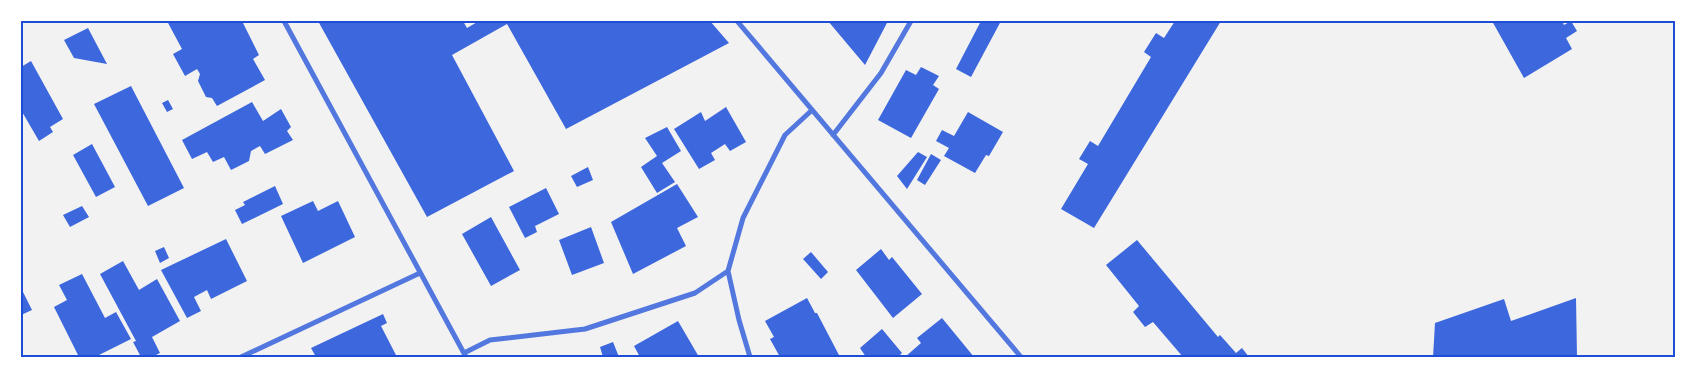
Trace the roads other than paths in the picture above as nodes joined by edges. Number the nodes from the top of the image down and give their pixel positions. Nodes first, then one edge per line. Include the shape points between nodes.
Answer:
1 (284, 21) edge
2 (737, 21) edge
3 (911, 21) edge
4 (811, 111) junction
5 (833, 135) junction
6 (728, 270) junction
7 (420, 273) junction
8 (465, 355) edge
9 (241, 357) edge
10 (750, 357) edge
11 (1021, 357) edge

1 - 7 street
2 - 4 street
3 - 5 street via 882,73
4 - 5 street
4 - 6 street via 785,135 744,218
5 - 11 street
6 - 8 street via 695,293 585,329 490,340
6 - 10 street
7 - 8 street
7 - 9 street

